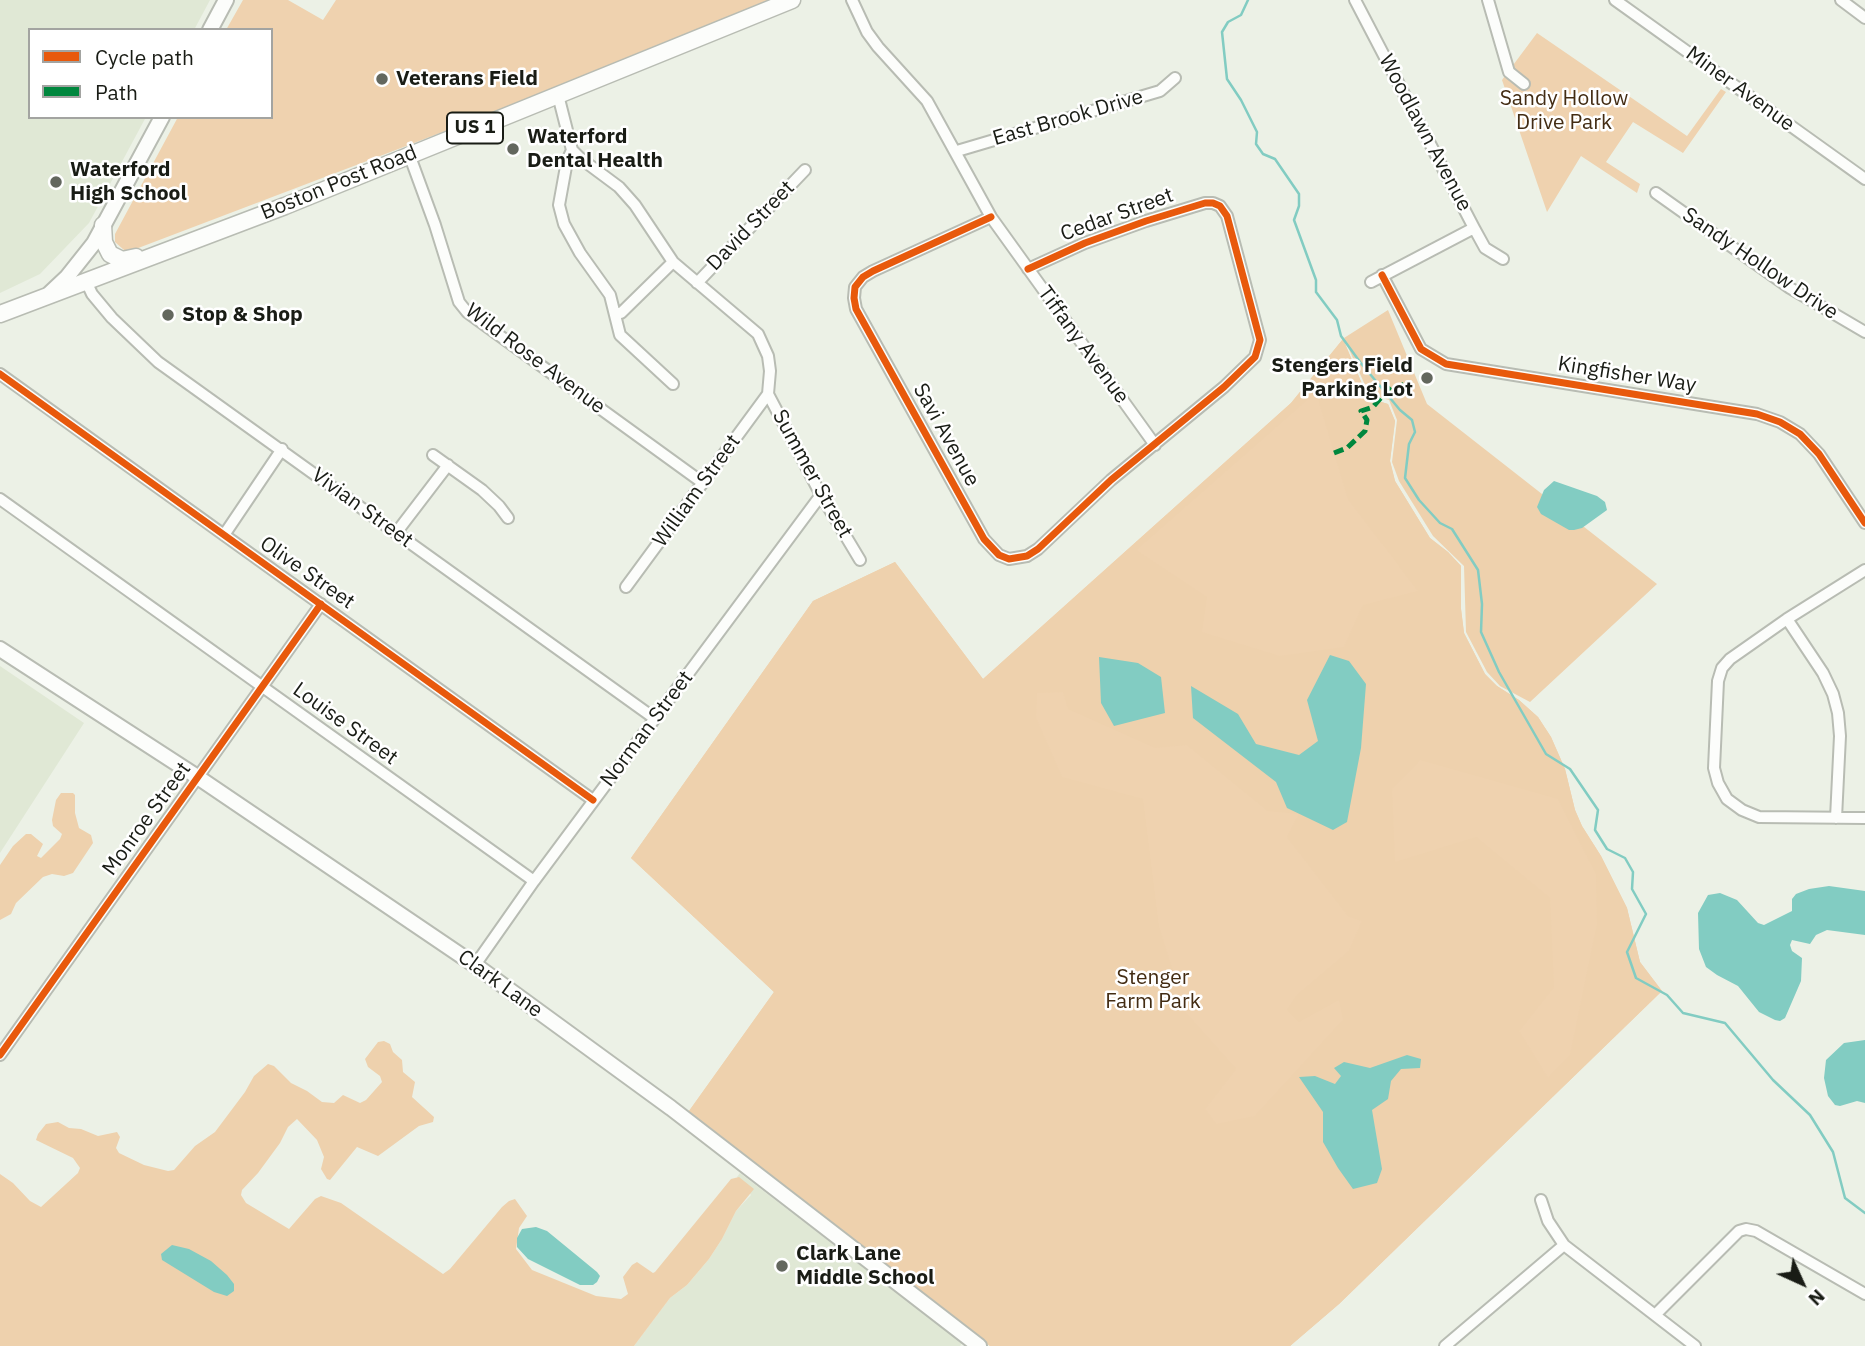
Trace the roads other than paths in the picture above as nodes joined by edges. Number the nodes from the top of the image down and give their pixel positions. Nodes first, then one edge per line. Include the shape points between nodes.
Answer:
1 (226, 0) edge
2 (792, 0) edge
3 (852, 0) edge
4 (1355, 0) edge
5 (1488, 0) edge
6 (1615, 0) edge
7 (1841, 0) edge
8 (1865, 18) edge
9 (211, 28) edge
10 (1175, 78) dead end
11 (1524, 84) dead end
12 (558, 95) junction
13 (161, 119) edge
14 (572, 150) junction
15 (957, 151) junction
16 (409, 154) junction
17 (805, 170) dead end
18 (1865, 179) edge
19 (1656, 193) dead end
20 (991, 217) junction
21 (103, 225) junction
22 (1474, 228) junction
23 (159, 255) junction
24 (1503, 259) dead end
25 (673, 262) junction
26 (1028, 269) junction
27 (1382, 275) junction
28 (86, 281) junction
29 (1371, 282) dead end
30 (697, 283) junction
31 (49, 294) junction
32 (615, 313) junction
33 (0, 314) edge
34 (1865, 332) edge
35 (1259, 349) joint
36 (0, 374) edge
37 (673, 384) dead end
38 (768, 394) junction
39 (1155, 444) junction
40 (282, 449) junction
41 (433, 455) dead end
42 (448, 465) junction
43 (703, 483) junction
44 (821, 495) junction
45 (0, 499) edge
46 (508, 518) dead end
47 (1865, 523) edge
48 (397, 533) junction
49 (224, 535) junction
50 (860, 559) dead end
51 (1865, 570) edge
52 (626, 587) dead end
53 (321, 604) junction
54 (1787, 619) junction
55 (0, 649) edge
56 (263, 687) junction
57 (654, 718) junction
58 (199, 778) junction
59 (593, 800) junction
60 (1836, 817) junction
61 (1865, 818) edge
62 (534, 881) junction
63 (475, 965) junction
64 (0, 1055) edge
65 (1541, 1200) dead end
66 (1564, 1245) junction
67 (1865, 1294) edge
68 (1655, 1315) junction
69 (979, 1346) edge
70 (1445, 1346) edge
71 (1695, 1346) edge

1 - 9 main road
2 - 12 main road, Boston Post Road / US 1
3 - 15 street, Tiffany Avenue via 873,39 927,101
4 - 22 street, Woodlawn Avenue
5 - 11 street via 1509,72
6 - 18 street, Miner Avenue
7 - 8 street
10 - 15 street, East Brook Drive via 1160,91
12 - 14 street
12 - 16 main road, Boston Post Road / US 1
13 - 21 main road
14 - 25 street, Summer Street via 619,187
14 - 32 street via 559,205 561,216 580,253 606,287
15 - 20 street, Tiffany Avenue
16 - 23 main road, Boston Post Road / US 1
16 - 43 street, Wild Rose Avenue via 459,302 467,312
17 - 30 street, David Street
19 - 34 street, Sandy Hollow Drive via 1790,288
20 - 26 street, Tiffany Avenue
20 - 39 street, Savi Avenue via 873,271 855,286 854,298 984,539 999,555 1027,556
21 - 23 main road via 106,250 113,258
21 - 31 main road via 75,268
22 - 24 street, Woodlawn Avenue via 1485,248
22 - 27 street
23 - 28 main road, Boston Post Road / US 1
25 - 30 street, Summer Street
25 - 32 street via 621,313
26 - 35 street, Cedar Street via 1146,221 1205,203 1220,206 1227,216
26 - 39 street, Tiffany Avenue
27 - 29 street
27 - 47 street, Kingfisher Way via 1421,349 1446,364 1757,414 1780,422 1819,454
28 - 31 main road, Boston Post Road / US 1
28 - 40 street, Vivian Street via 112,317 158,362
30 - 38 street, Summer Street via 758,334 768,356
31 - 33 main road, Boston Post Road / US 1
32 - 37 street via 620,335
35 - 39 street, Savi Avenue via 1224,387
36 - 49 street, Olive Street
38 - 43 street, William Street
38 - 44 street, Summer Street
40 - 48 street, Vivian Street
40 - 49 street
41 - 42 street
42 - 46 street
42 - 48 street
43 - 52 street, William Street
44 - 50 street, Summer Street
44 - 57 street, Norman Street
45 - 56 street, Louise Street
48 - 57 street, Vivian Street
49 - 53 street, Olive Street
51 - 54 street
53 - 56 street, Monroe Street
53 - 59 street, Olive Street
54 - 60 street via 1823,673 1838,713
54 - 60 street via 1722,668 1714,768 1727,799 1759,817
55 - 58 main road, Clark Lane
56 - 58 street, Monroe Street
56 - 62 street, Louise Street
57 - 59 street, Norman Street
58 - 63 main road, Clark Lane
58 - 64 street, Monroe Street
59 - 62 street, Norman Street
60 - 61 street
62 - 63 street, Norman Street
63 - 69 main road, Clark Lane via 671,1108
65 - 66 street
66 - 68 street
66 - 70 street
67 - 68 street via 1746,1229
68 - 71 street

